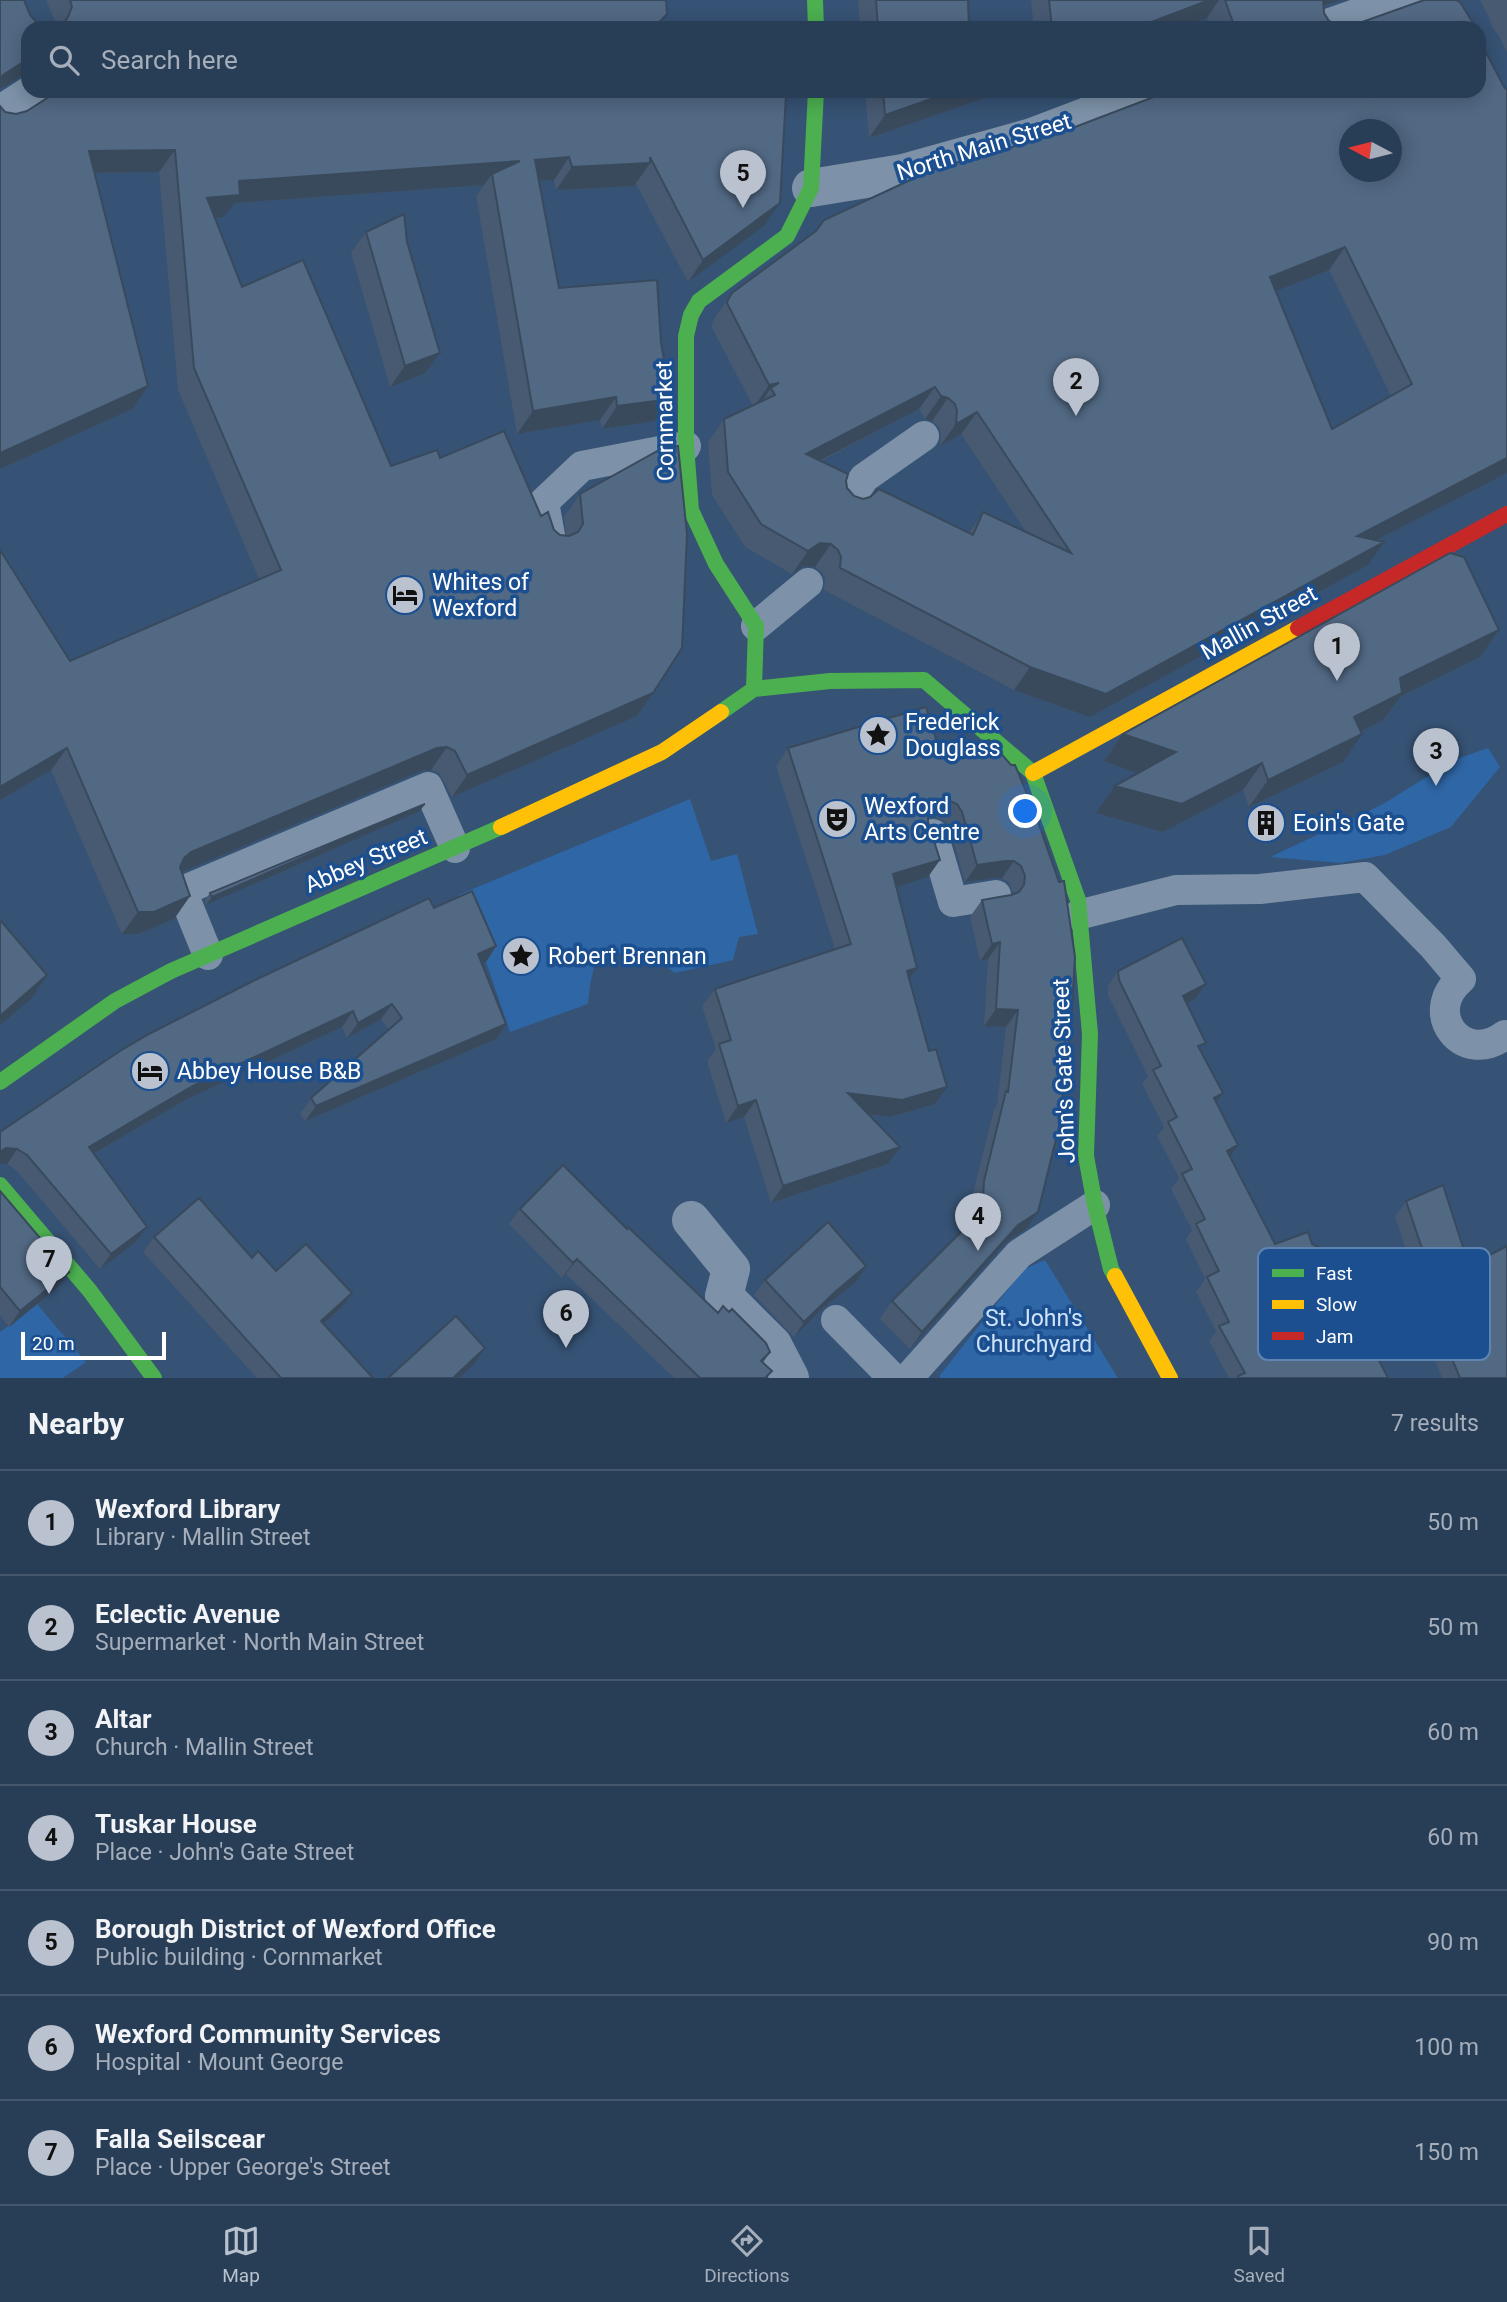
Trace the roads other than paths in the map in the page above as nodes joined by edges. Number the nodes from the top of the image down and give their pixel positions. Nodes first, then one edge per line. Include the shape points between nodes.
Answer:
1 (815, 0) edge
2 (1407, 0) edge
3 (816, 21) edge
4 (1348, 21) edge
5 (26, 98) edge
6 (816, 98) edge
7 (1134, 98) edge
8 (0, 115) edge
9 (811, 188) junction
10 (924, 436) dead end
11 (686, 446) junction
12 (847, 504) edge
13 (1507, 514) edge
14 (551, 541) edge
15 (808, 583) edge
16 (756, 626) junction
17 (754, 689) junction
18 (1033, 773) junction
19 (933, 834) edge
20 (455, 848) junction
21 (996, 895) edge
22 (1078, 915) junction
23 (208, 955) junction
24 (1503, 1038) edge
25 (0, 1082) edge
26 (0, 1185) edge
27 (1095, 1205) junction
28 (691, 1220) dead end
29 (836, 1320) dead end
30 (150, 1377) edge
31 (790, 1378) edge
32 (893, 1378) edge
33 (908, 1378) edge
34 (1170, 1378) edge

1 - 3 street
2 - 4 street
5 - 8 street
6 - 9 street
7 - 9 street, North Main Street via 1031,136 903,173
9 - 11 street, Cornmarket via 787,236 699,301 691,315 686,336
10 - 12 lane via 864,478
11 - 14 lane via 582,466 544,502
11 - 16 street, Cornmarket via 691,510 716,564
13 - 18 street, Mallin Street
15 - 16 lane
16 - 17 street
17 - 18 street via 830,681 924,680
17 - 20 street, Abbey Street via 662,752
18 - 22 street, John's Gate Street via 1077,900
19 - 21 lane via 953,902
20 - 23 street, Abbey Street
20 - 23 lane via 428,787 182,891
22 - 24 lane via 1176,890 1260,889 1365,877 1461,979 1446,998 1444,1010 1452,1032 1472,1045
22 - 27 street, John's Gate Street via 1090,1034 1086,1156
23 - 25 street, Abbey Street via 114,1001
26 - 30 street via 90,1291
27 - 33 lane via 1019,1254
27 - 34 street, John's Gate Street via 1111,1269
28 - 31 street via 731,1269 724,1296 773,1345
29 - 32 lane

